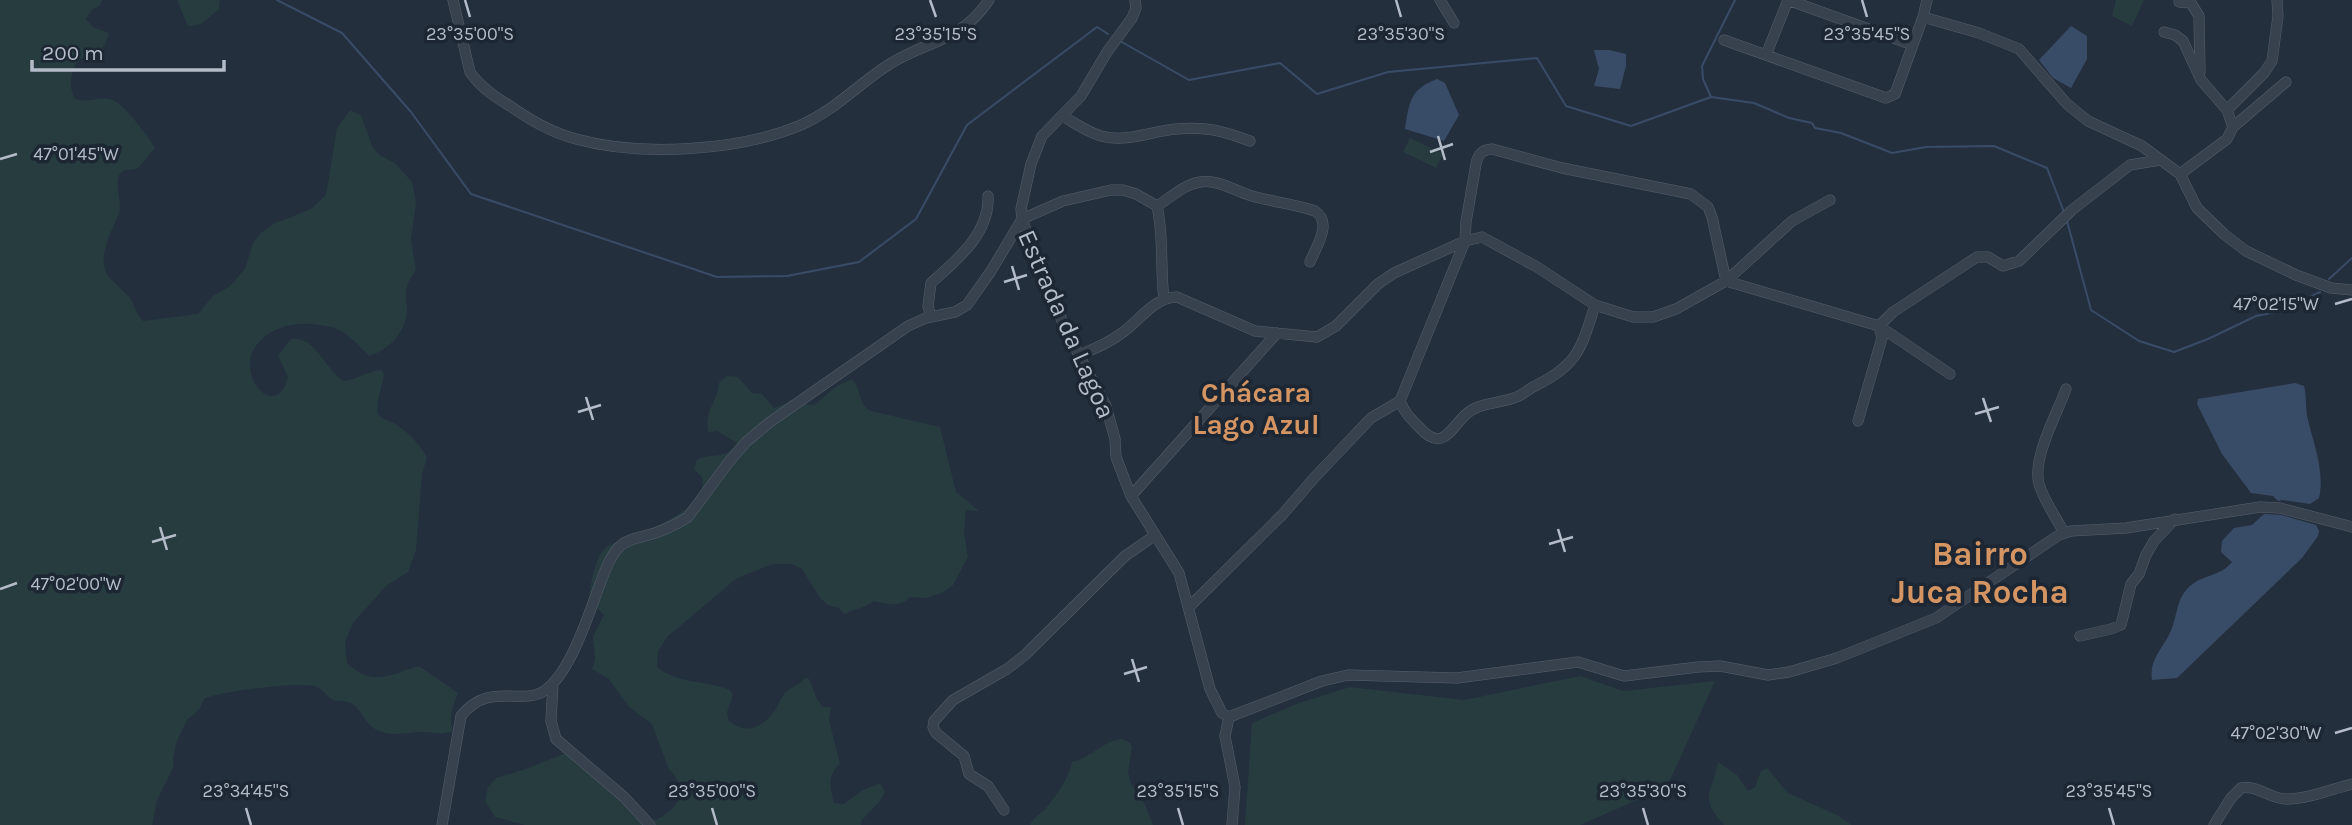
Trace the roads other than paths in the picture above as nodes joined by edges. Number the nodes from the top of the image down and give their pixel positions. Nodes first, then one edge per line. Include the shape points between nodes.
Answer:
1 (453, 0) edge
2 (989, 0) edge
3 (1135, 0) edge
4 (1440, 0) edge
5 (1788, 0) edge
6 (1927, 0) edge
7 (2277, 0) edge
8 (2179, 2) dead end
9 (1923, 17) junction
10 (1454, 23) dead end
11 (2164, 32) dead end
12 (1724, 40) dead end
13 (1913, 45) junction
14 (1766, 55) junction
15 (2201, 80) junction
16 (2286, 82) dead end
17 (2227, 110) junction
18 (1062, 116) junction
19 (2233, 127) junction
20 (1250, 141) dead end
21 (2160, 160) junction
22 (2180, 174) junction
23 (988, 196) dead end
24 (1830, 200) dead end
25 (1157, 206) junction
26 (1021, 219) junction
27 (1465, 241) junction
28 (1310, 262) dead end
29 (1726, 281) junction
30 (2352, 290) edge
31 (1164, 299) junction
32 (1595, 306) junction
33 (931, 317) junction
34 (1879, 326) junction
35 (1277, 333) junction
36 (1080, 355) junction
37 (1950, 374) dead end
38 (2066, 389) dead end
39 (1400, 401) junction
40 (1858, 421) dead end
41 (1131, 496) junction
42 (2176, 519) junction
43 (2352, 527) edge
44 (2064, 533) junction
45 (1154, 536) junction
46 (1189, 607) junction
47 (2080, 636) dead end
48 (553, 684) junction
49 (1229, 717) junction
50 (2352, 784) edge
51 (1004, 810) dead end
52 (442, 825) edge
53 (650, 825) edge
54 (1232, 825) edge
55 (2214, 825) edge

1 - 2 street via 470,72 523,115 549,130 597,144 691,149 748,141 822,115 889,65 962,30
3 - 18 street, Estrada da Lagoa via 1136,8 1081,96
4 - 10 street
5 - 13 street
5 - 14 street
6 - 9 street
7 - 17 street via 2272,61
8 - 15 street via 2192,3 2199,16
9 - 13 street
9 - 21 street via 2019,50 2088,121 2142,146
11 - 15 street via 2183,41
12 - 14 street
13 - 14 street via 1895,94 1886,98
15 - 17 street
16 - 19 street
17 - 19 street
18 - 20 street via 1103,136 1199,128
18 - 26 street, Estrada da Lagoa via 1036,149
19 - 22 street via 2227,139
21 - 22 street
21 - 34 street via 2130,165 2072,210 2019,261 2003,266 1988,257 1977,257
22 - 30 street via 2197,208 2246,251 2305,279
23 - 33 street via 989,211 960,259 931,283
24 - 29 street via 1792,221
25 - 26 street via 1136,194 1111,190 1063,201
25 - 28 street via 1204,181 1315,211 1324,225
25 - 31 street
26 - 33 street via 967,305
26 - 36 street, Estrada da Lagoa via 1047,288
27 - 29 street via 1478,156 1492,149 1691,194 1708,207
27 - 32 street via 1482,237
27 - 35 street via 1386,279 1324,334
27 - 39 street
29 - 32 street via 1653,317 1633,317
29 - 34 street
31 - 35 street via 1177,297 1235,324
31 - 36 street via 1115,338
32 - 39 street via 1585,340 1563,370 1518,397 1476,408 1442,439 1426,435
33 - 48 street via 908,326 770,422 737,452 688,517 619,547
34 - 37 street
34 - 40 street via 1882,338
35 - 41 street
36 - 41 street, Estrada da Lagoa via 1106,406 1116,457
38 - 44 street via 2041,454 2038,477
39 - 46 street via 1371,418
41 - 45 street, Estrada da Lagoa
42 - 43 street via 2270,507
42 - 44 street
42 - 47 street via 2146,555 2131,584 2121,625
44 - 49 street via 1936,618 1789,672 1768,675 1710,666 1624,676 1578,662 1457,678 1348,675
45 - 46 street, Estrada da Lagoa via 1179,573
45 - 51 street via 1125,556 1025,655 953,700 934,721 936,733 964,756 969,775 988,786
46 - 49 street, Estrada da Lagoa via 1210,689 1222,713
48 - 52 street via 540,694 499,695 471,704 461,716
48 - 53 street via 551,721 556,738
49 - 54 street via 1225,736 1235,787
50 - 55 street via 2283,799 2256,788 2241,788

